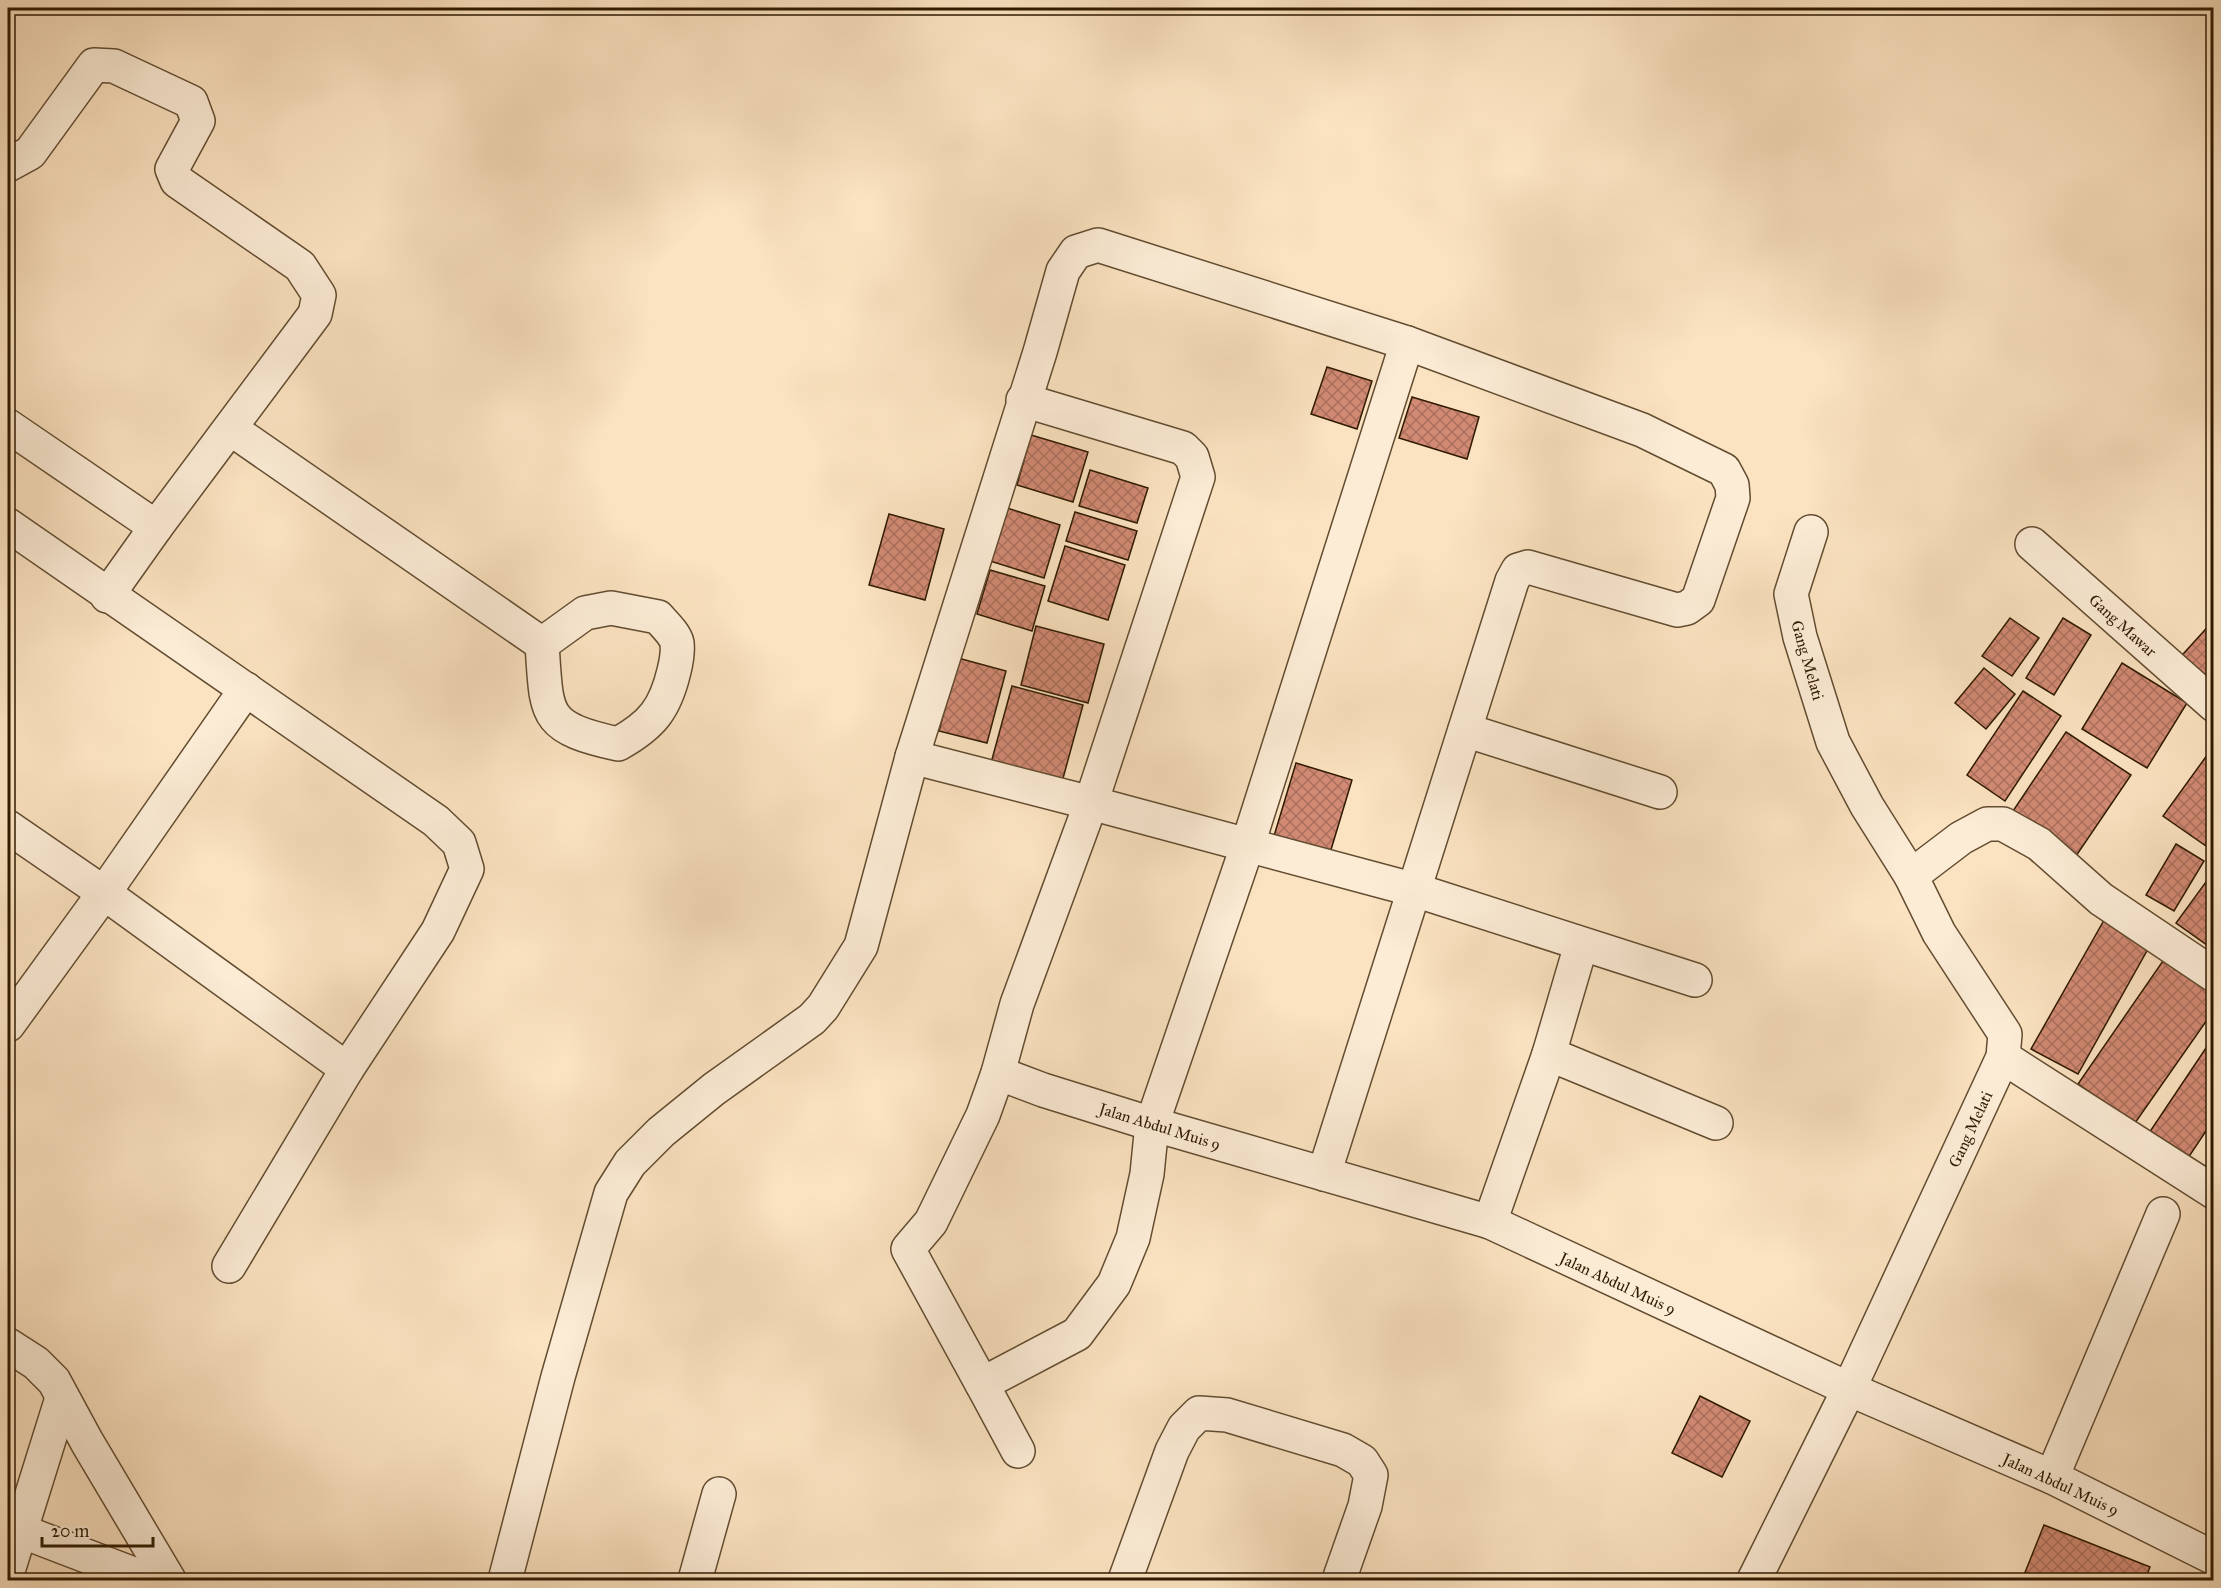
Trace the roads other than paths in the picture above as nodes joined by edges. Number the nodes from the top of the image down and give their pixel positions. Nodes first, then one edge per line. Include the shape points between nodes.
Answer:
1 (8, 165) edge
2 (1407, 343) junction
3 (1023, 400) junction
4 (8, 426) edge
5 (231, 429) junction
6 (8, 525) edge
7 (156, 527) junction
8 (1811, 532) dead end
9 (2032, 544) dead end
10 (107, 596) junction
11 (542, 644) junction
12 (246, 689) junction
13 (2214, 705) edge
14 (1466, 730) junction
15 (912, 757) junction
16 (1660, 792) dead end
17 (1091, 803) junction
18 (8, 827) edge
19 (1248, 844) junction
20 (1911, 876) junction
21 (1415, 890) junction
22 (104, 893) junction
23 (1581, 945) junction
24 (2214, 975) edge
25 (1695, 980) dead end
26 (8, 1025) edge
27 (1549, 1054) junction
28 (2003, 1057) junction
29 (347, 1069) junction
30 (998, 1073) junction
31 (1716, 1123) dead end
32 (1152, 1124) junction
33 (1324, 1174) junction
34 (2214, 1192) edge
35 (2163, 1214) dead end
36 (1490, 1222) junction
37 (229, 1266) dead end
38 (8, 1345) edge
39 (982, 1384) junction
40 (1849, 1389) junction
41 (62, 1398) junction
42 (1018, 1451) dead end
43 (2052, 1477) junction
44 (719, 1494) dead end
45 (21, 1531) junction
46 (2214, 1558) edge
47 (8, 1571) edge
48 (149, 1581) edge
49 (169, 1581) edge
50 (505, 1581) edge
51 (695, 1581) edge
52 (1125, 1581) edge
53 (1339, 1581) edge
54 (1754, 1581) edge

1 - 5 street via 30,153 94,65 114,66 191,102 198,121 172,169 177,182 300,266 319,296 315,314
2 - 3 street via 1098,245 1076,252 1064,271
2 - 14 street via 1641,430 1718,467 1732,485 1733,498 1698,600 1687,608 1677,610 1528,567 1518,570
2 - 19 street
3 - 15 street
3 - 17 street via 1183,448 1192,457 1198,477
4 - 7 street
5 - 7 street
5 - 11 street
6 - 10 street
7 - 10 street
8 - 20 street, Gang Melati via 1791,594 1800,637 1833,742
9 - 13 street, Gang Mawar
10 - 12 street
11 - 11 street via 585,613 611,608 658,616 677,642 669,692 638,733 618,744 585,737 565,728 552,714 546,698
12 - 22 street
12 - 29 street via 436,821 459,843 468,868 438,931
14 - 16 street
14 - 21 street
15 - 17 street
15 - 50 street via 861,946 823,1007 661,1132 630,1163 611,1193
17 - 19 street
17 - 30 street via 1017,1004
18 - 22 street
19 - 21 street
19 - 32 street
20 - 24 street via 1970,833 1987,824 2003,824 2039,844 2101,899
20 - 28 street, Gang Melati via 1939,933 2005,1034
21 - 23 street
21 - 33 street
22 - 26 street
22 - 29 street
23 - 25 street
23 - 27 street
27 - 31 street
27 - 36 street
28 - 34 street
28 - 40 street, Gang Melati
29 - 37 street
30 - 32 street, Jalan Abdul Muis 9
30 - 39 street via 983,1115 931,1222 908,1249
32 - 33 street, Jalan Abdul Muis 9
32 - 39 street via 1148,1174 1133,1238 1114,1284 1077,1334
33 - 36 street, Jalan Abdul Muis 9
35 - 43 street
36 - 40 street, Jalan Abdul Muis 9
38 - 41 street via 46,1372
39 - 42 street
40 - 43 street, Jalan Abdul Muis 9
40 - 54 street, Gang Melati
41 - 45 street
41 - 49 street
43 - 46 street, Jalan Abdul Muis 9
44 - 51 street
45 - 47 street
45 - 48 street
52 - 53 street via 1172,1451 1184,1428 1199,1413 1227,1415 1343,1450 1362,1461 1371,1475 1365,1506

